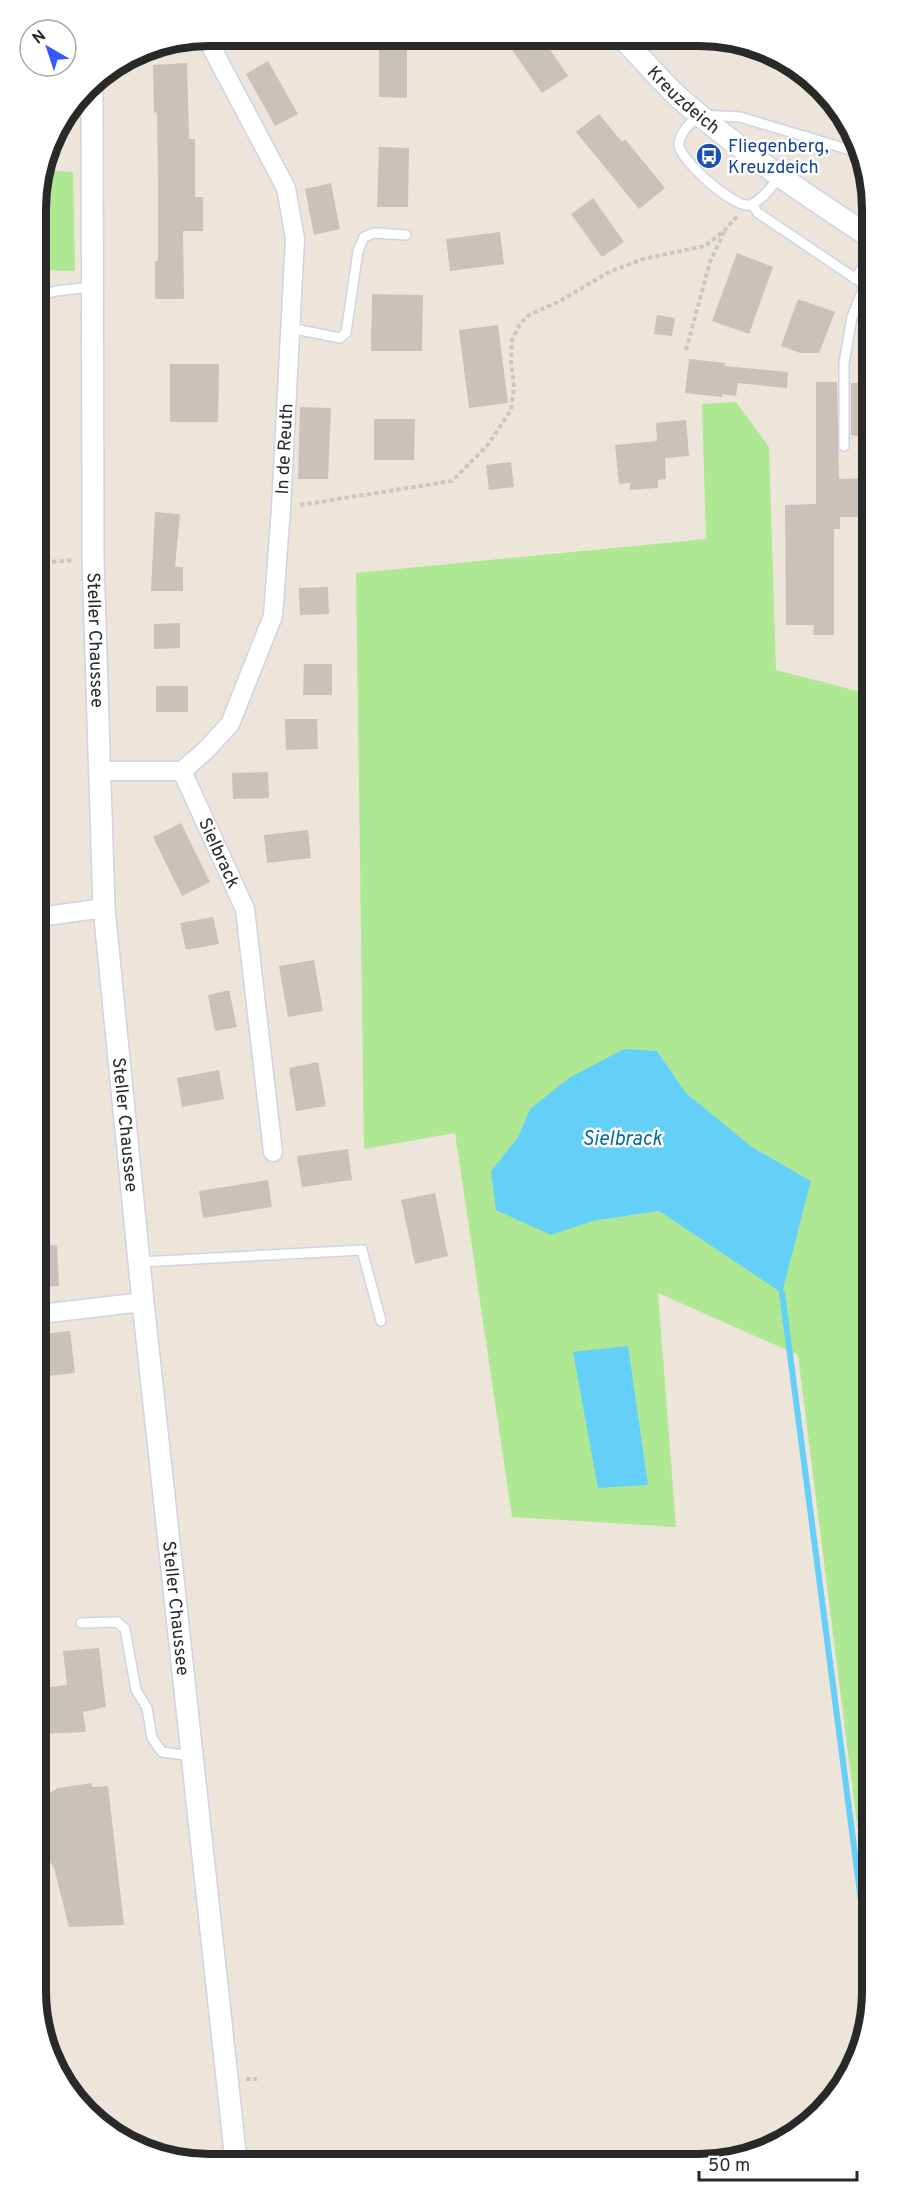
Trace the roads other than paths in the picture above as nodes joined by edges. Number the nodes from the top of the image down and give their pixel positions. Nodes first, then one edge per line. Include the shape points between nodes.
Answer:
1 (630, 46) edge
2 (211, 47) edge
3 (92, 96) edge
4 (700, 115) junction
5 (851, 150) edge
6 (779, 177) junction
7 (749, 205) junction
8 (862, 232) edge
9 (406, 235) dead end
10 (862, 268) edge
11 (855, 279) junction
12 (862, 283) edge
13 (91, 287) junction
14 (47, 293) edge
15 (862, 295) edge
16 (290, 328) junction
17 (844, 446) dead end
18 (99, 771) junction
19 (182, 771) junction
20 (104, 908) junction
21 (47, 916) edge
22 (273, 1152) dead end
23 (140, 1262) junction
24 (143, 1302) junction
25 (46, 1313) edge
26 (381, 1321) dead end
27 (81, 1623) dead end
28 (192, 1756) junction
29 (235, 2154) edge

1 - 4 street, Kreuzdeich
2 - 16 street, In de Reuth via 286,188 295,238
3 - 13 street, Steller Chaussee
4 - 5 lane via 740,117
4 - 6 street, Kreuzdeich
4 - 7 lane via 683,130 680,152 710,183 735,201
6 - 7 lane
6 - 8 street, Kreuzdeich
7 - 11 lane
9 - 16 lane via 374,233 364,237 358,251 346,333 340,338
10 - 11 lane
11 - 12 lane
13 - 14 lane
13 - 18 street, Steller Chaussee
15 - 17 lane via 852,317 843,363
16 - 19 street, In de Reuth via 273,616 230,724
18 - 19 street
18 - 20 street, Steller Chaussee
19 - 22 street, Sielbrack via 245,909
20 - 21 street
20 - 23 street, Steller Chaussee
23 - 24 street, Steller Chaussee
23 - 26 lane via 362,1250
24 - 25 street
24 - 28 street, Steller Chaussee
27 - 28 lane via 117,1622 125,1629 136,1690 147,1708 152,1738 162,1752
28 - 29 street, Steller Chaussee

